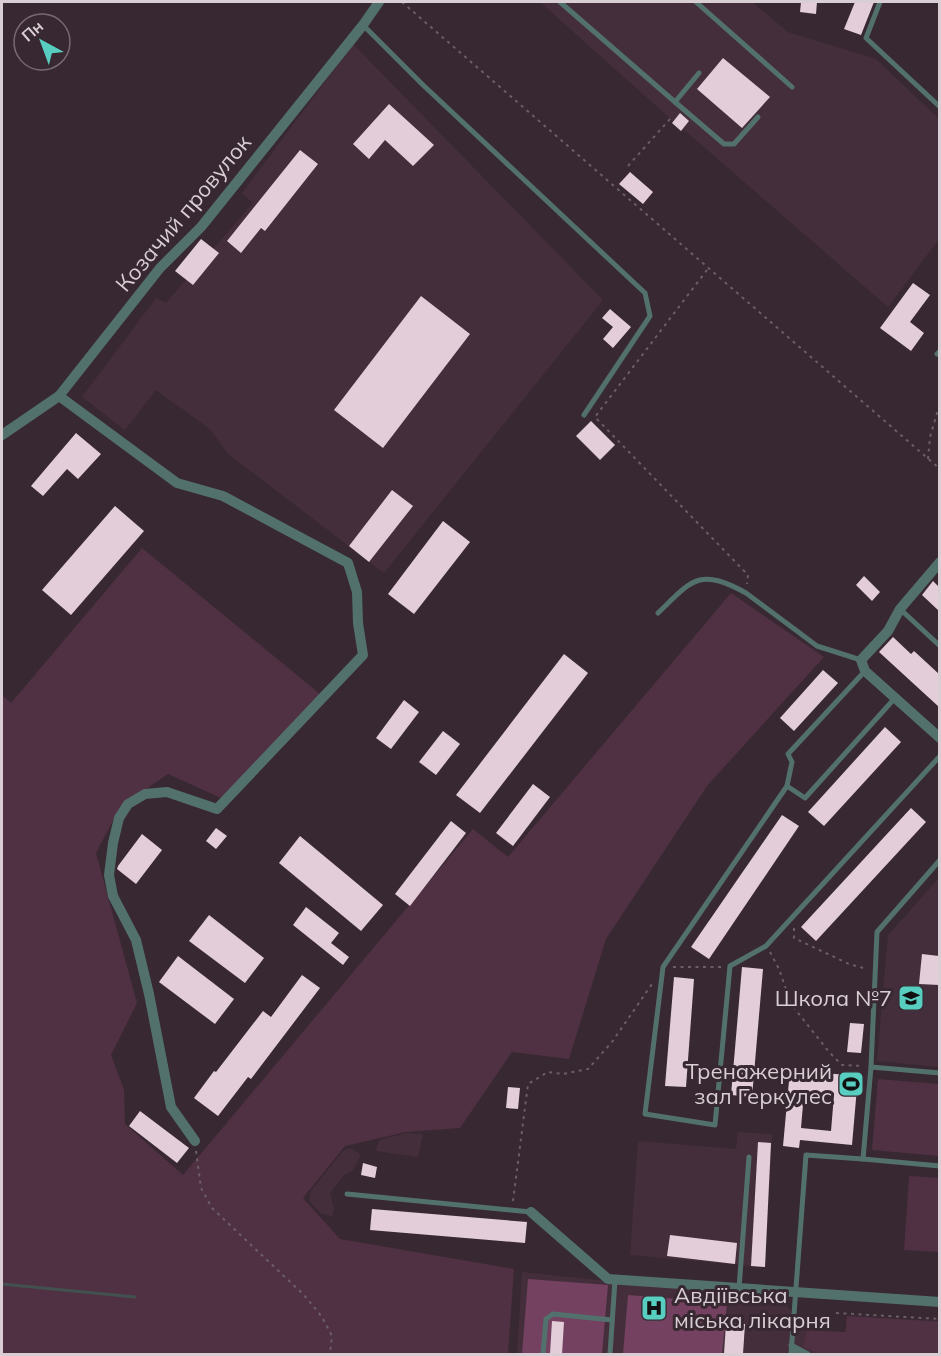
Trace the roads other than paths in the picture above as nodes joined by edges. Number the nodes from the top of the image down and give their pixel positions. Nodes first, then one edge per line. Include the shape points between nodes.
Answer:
1 (380, 2) edge
2 (560, 2) edge
3 (696, 2) edge
4 (880, 2) edge
5 (363, 24) junction
6 (699, 73) dead end
7 (792, 87) dead end
8 (675, 102) junction
9 (939, 107) edge
10 (758, 117) dead end
11 (59, 396) junction
12 (584, 415) dead end
13 (2, 435) edge
14 (939, 562) edge
15 (900, 609) junction
16 (658, 614) dead end
17 (939, 646) edge
18 (863, 666) junction
19 (895, 698) junction
20 (939, 738) edge
21 (939, 756) edge
22 (787, 786) junction
23 (939, 860) edge
24 (871, 1067) junction
25 (939, 1073) edge
26 (195, 1141) road end
27 (749, 1157) dead end
28 (863, 1159) junction
29 (939, 1166) edge
30 (347, 1194) dead end
31 (531, 1212) joint
32 (615, 1280) junction
33 (739, 1288) junction
34 (795, 1292) junction
35 (939, 1302) edge
36 (612, 1320) junction
37 (792, 1345) junction
38 (543, 1354) edge
39 (610, 1354) edge
40 (791, 1354) edge
41 (798, 1354) edge
42 (808, 1354) edge

1 - 5 street, Козачий провулок
2 - 8 lane
3 - 7 lane
4 - 9 lane via 866,38
5 - 11 street, Козачий провулок via 201,227 160,268
5 - 12 lane via 645,293 650,316
6 - 8 lane
8 - 10 lane via 724,144 734,144
11 - 13 street, Козачий провулок
11 - 26 street via 177,483 223,496 348,563 357,592 363,655 217,809 167,792 145,794 128,804 119,818 109,875 113,896 136,940 171,1107
14 - 15 street
15 - 17 lane
15 - 18 street
16 - 18 lane via 686,586 712,578 746,593 817,646
18 - 19 street
18 - 22 lane via 788,754 792,762
19 - 20 street
19 - 22 lane via 805,798
21 - 22 lane via 766,946 730,966 715,1125 645,1114 663,967
23 - 24 lane via 877,932
24 - 25 lane
24 - 28 lane
27 - 33 lane
28 - 29 lane
28 - 34 lane via 806,1155
30 - 31 lane
31 - 32 street via 608,1279
32 - 33 street
32 - 36 lane
33 - 34 street
34 - 35 street
34 - 37 lane
36 - 38 lane via 553,1314 546,1319
36 - 39 lane
37 - 40 lane
37 - 41 lane
37 - 42 lane

